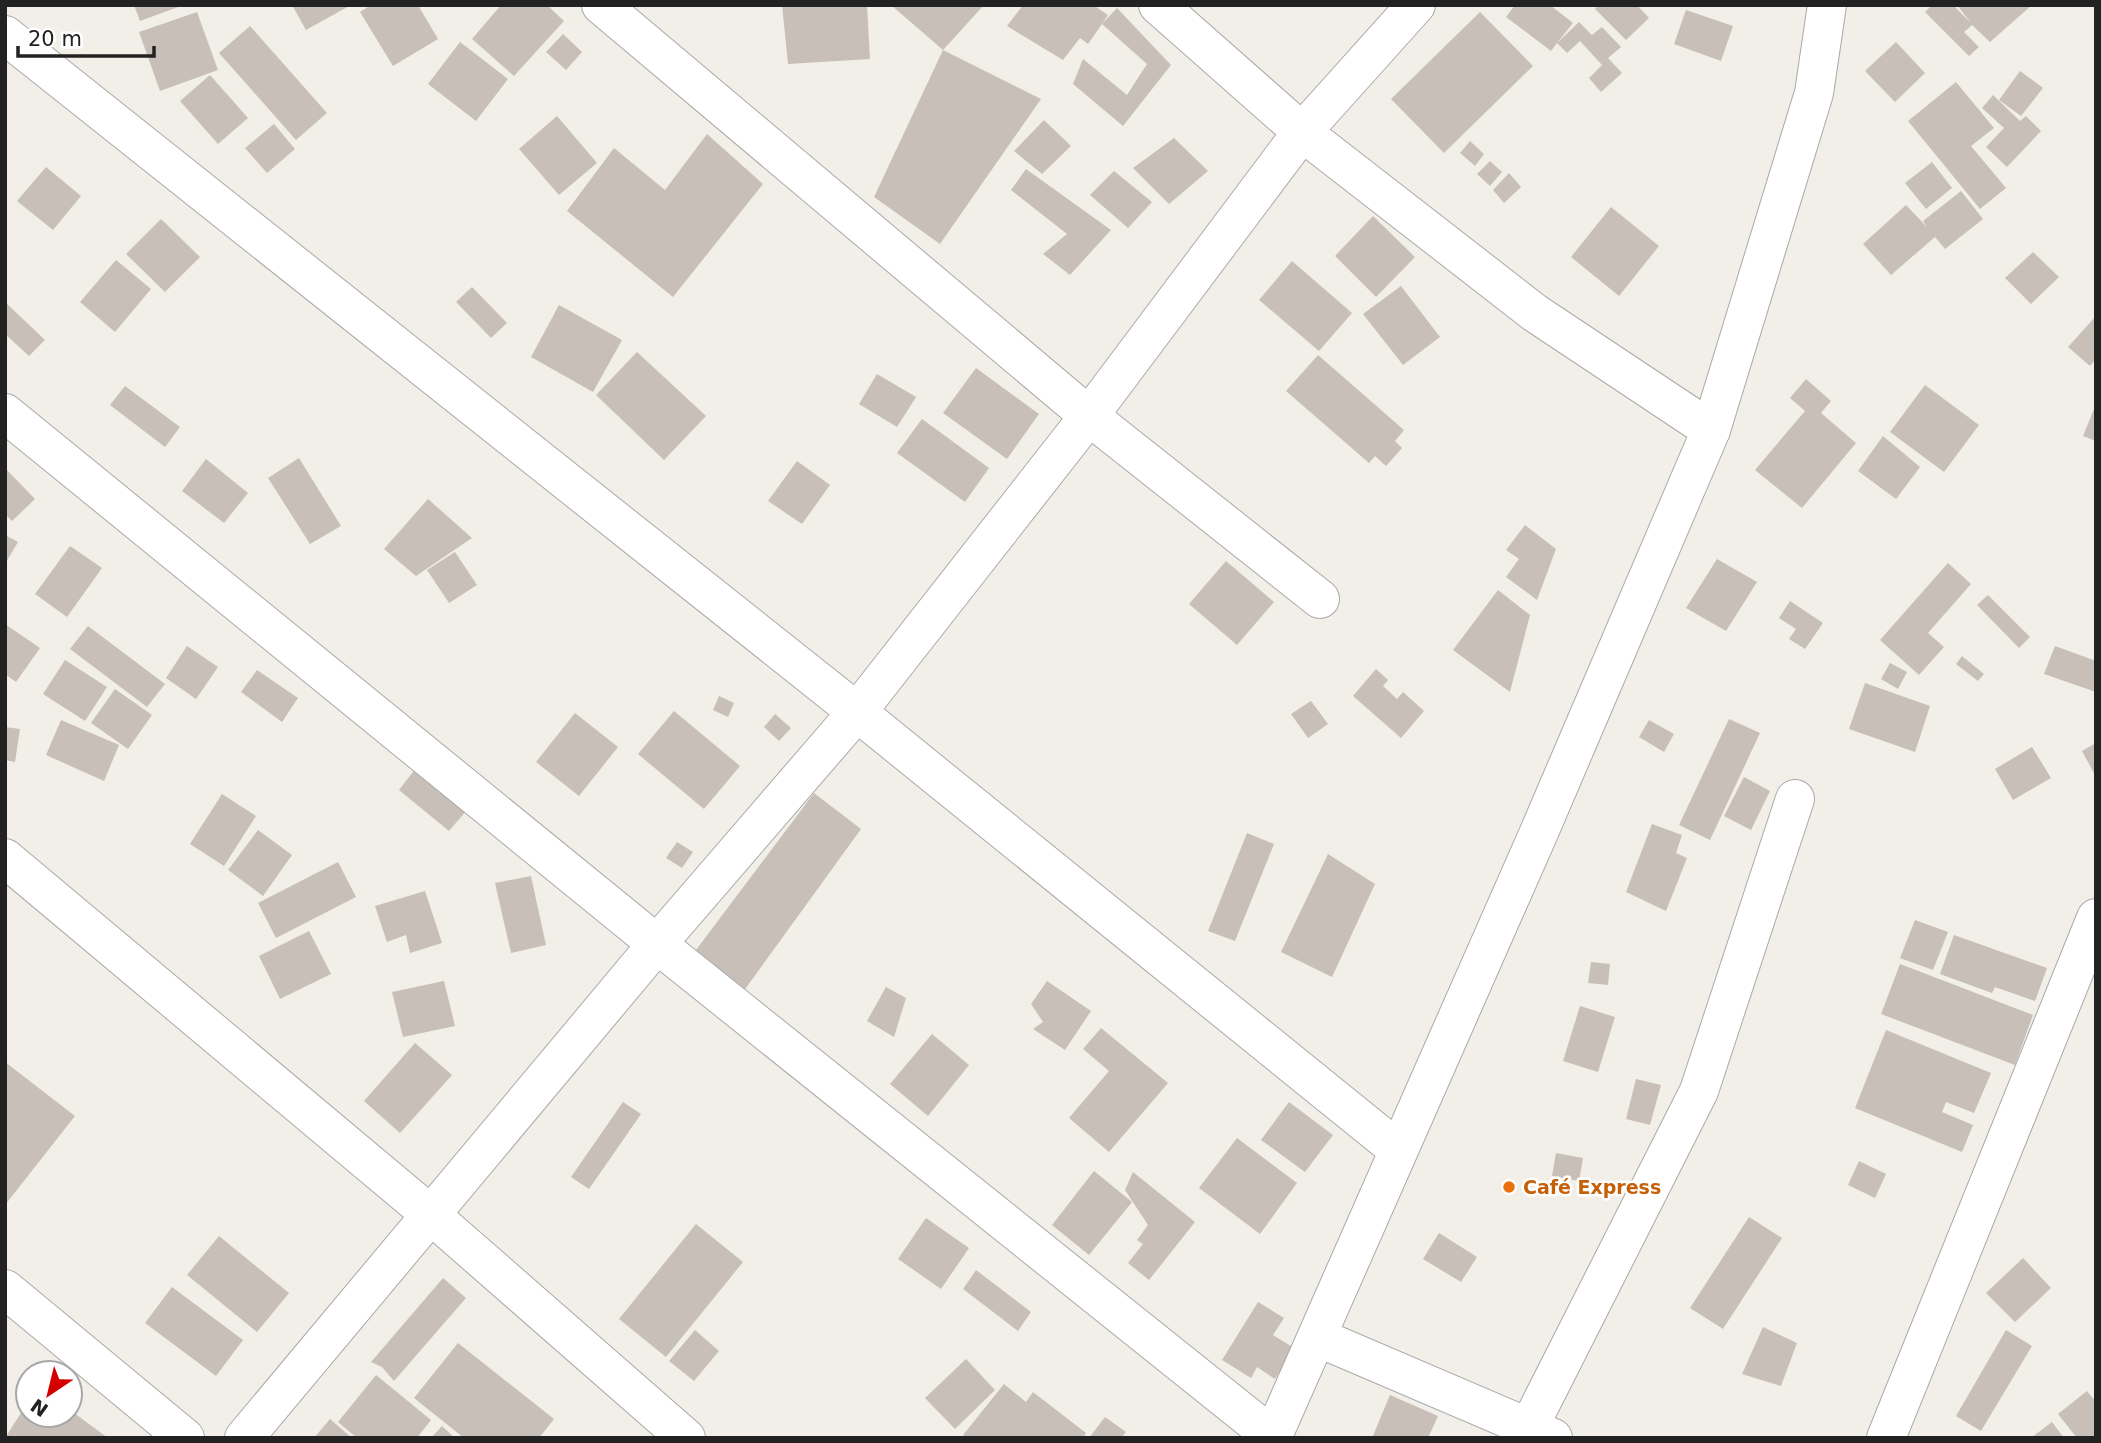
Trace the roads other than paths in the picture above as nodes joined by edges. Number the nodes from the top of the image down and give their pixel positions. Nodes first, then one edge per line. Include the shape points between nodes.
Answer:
1 (601, 5) edge
2 (1158, 5) edge
3 (1416, 5) edge
4 (1827, 5) edge
5 (5, 35) edge
6 (1302, 132) junction
7 (5, 413) edge
8 (1089, 416) junction
9 (1712, 430) junction
10 (1320, 599) dead end
11 (857, 712) junction
12 (1796, 799) dead end
13 (5, 858) edge
14 (2096, 918) edge
15 (657, 944) junction
16 (1397, 1149) junction
17 (430, 1215) junction
18 (5, 1289) edge
19 (1317, 1337) junction
20 (1541, 1433) edge
21 (185, 1438) edge
22 (244, 1438) edge
23 (686, 1438) edge
24 (1273, 1438) edge
25 (1886, 1438) edge

1 - 8 street
2 - 6 street
3 - 6 street
4 - 9 street via 1814,93
5 - 11 street
6 - 8 street
6 - 9 street via 1535,313
7 - 15 street
8 - 10 street
8 - 11 street
9 - 16 street
11 - 15 street
11 - 16 street
12 - 20 street via 1699,1091
13 - 17 street
14 - 25 street
15 - 17 street
15 - 24 street
16 - 19 street
17 - 22 street
17 - 23 street
18 - 21 street
19 - 20 street
19 - 24 street

